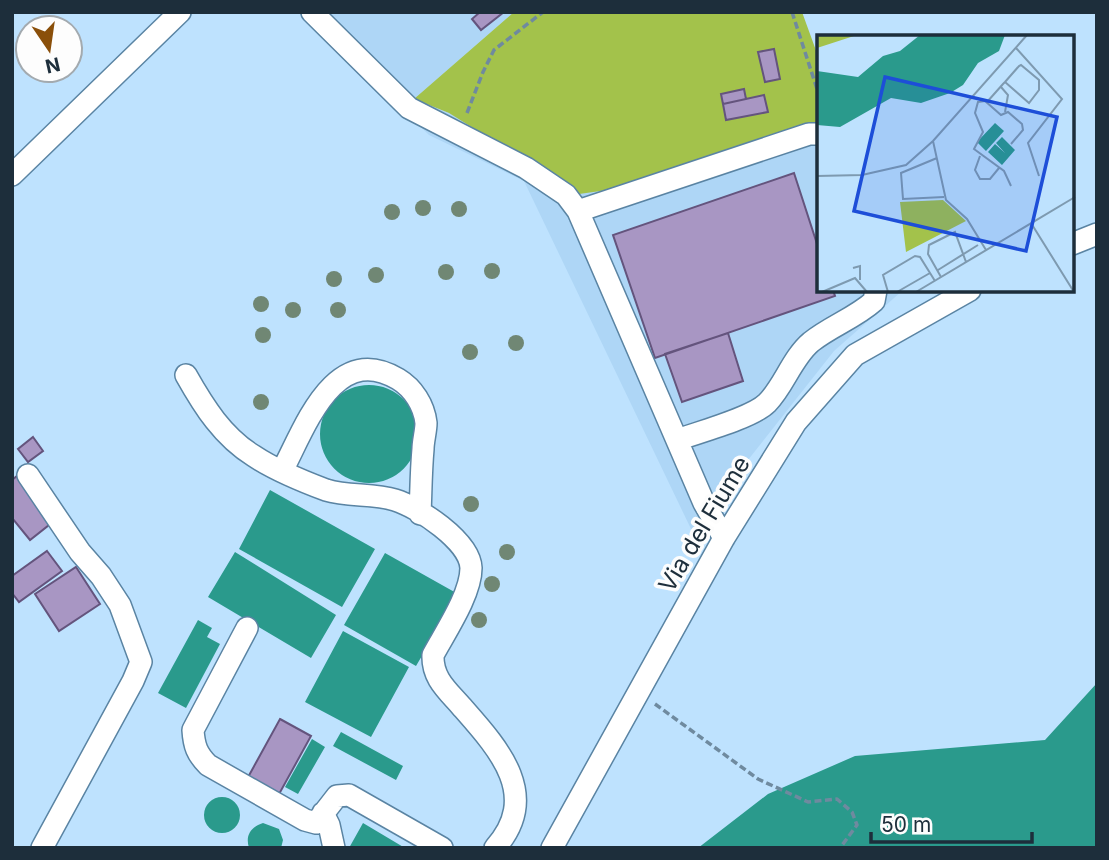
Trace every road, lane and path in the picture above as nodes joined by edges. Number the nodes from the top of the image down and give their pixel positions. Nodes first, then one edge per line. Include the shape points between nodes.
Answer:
1 (180, 12) edge
2 (312, 12) edge
3 (543, 12) edge
4 (792, 12) edge
5 (817, 89) edge
6 (456, 132) junction
7 (817, 134) edge
8 (12, 175) edge
9 (578, 211) junction
10 (1097, 234) edge
11 (1074, 243) edge
12 (876, 292) edge
13 (966, 292) edge
14 (186, 375) dead end
15 (677, 440) junction
16 (282, 471) junction
17 (28, 475) dead end
18 (420, 514) junction
19 (724, 538) junction
20 (247, 628) dead end
21 (638, 693) junction
22 (323, 813) junction
23 (42, 848) edge
24 (334, 848) edge
25 (442, 848) edge
26 (495, 848) edge
27 (552, 848) edge
28 (840, 848) edge

1 - 8 street
2 - 6 street via 409,108
3 - 6 path via 494,50
4 - 5 path
6 - 9 street via 526,169 566,195
7 - 9 street
9 - 15 street
10 - 11 street
12 - 15 street via 874,301 864,310 808,345 766,404
13 - 19 street, Via del Fiume via 855,355 796,422
14 - 16 street via 214,421 252,455
15 - 19 street
16 - 18 street via 329,491 397,500
16 - 18 street via 327,389 344,376 366,370 388,373 407,384 420,402 426,423
17 - 23 street via 120,605 141,662
18 - 26 street via 449,531 471,565 470,584 433,655 433,668 439,682 491,739 509,771 516,809
19 - 21 street, Via del Fiume
20 - 22 street via 193,730 197,754 208,765 305,820 316,823
21 - 27 street, Via del Fiume
21 - 28 path via 758,779 808,802 837,799 857,825
22 - 24 street
22 - 25 street via 337,796 349,795

